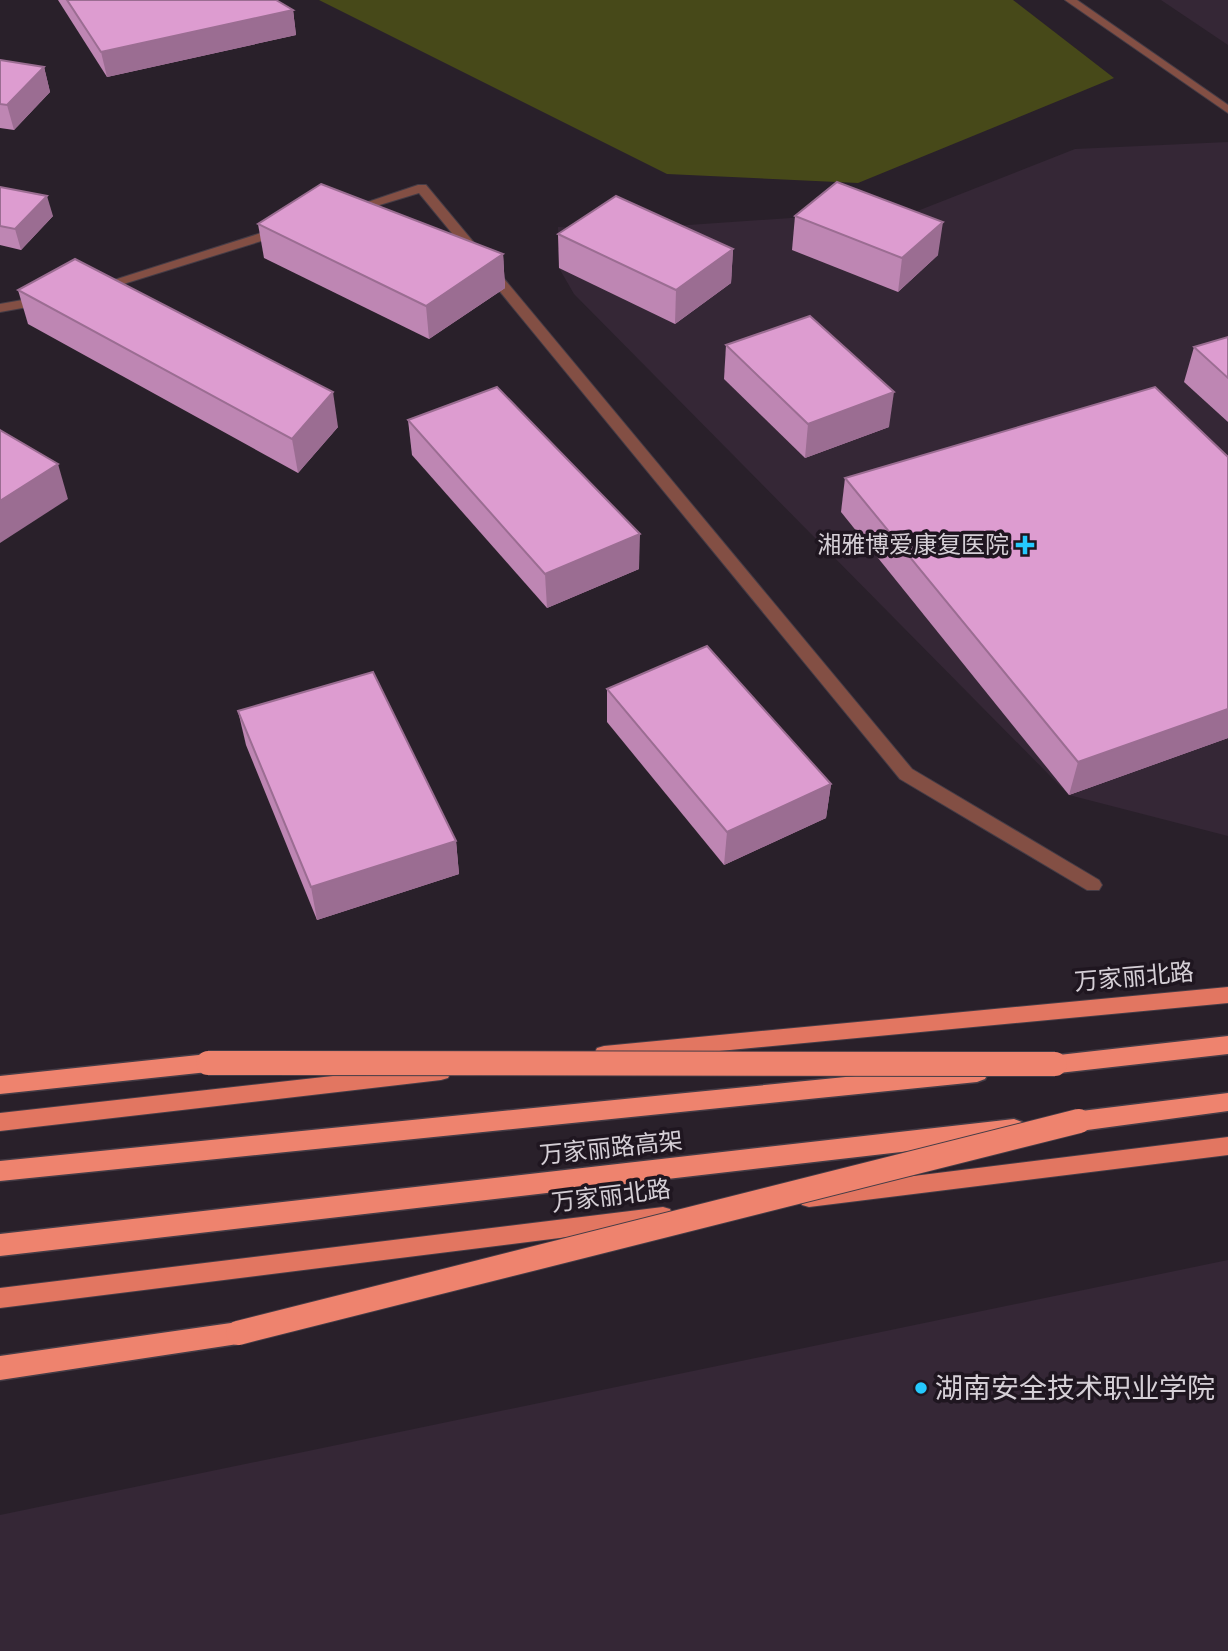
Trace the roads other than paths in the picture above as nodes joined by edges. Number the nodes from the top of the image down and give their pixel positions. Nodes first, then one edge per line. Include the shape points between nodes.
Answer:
1 (1070, 0) edge
2 (1228, 110) edge
3 (337, 214) edge
4 (300, 225) edge
5 (83, 292) edge
6 (60, 297) edge
7 (0, 308) edge
8 (1093, 885) dead end
9 (1228, 995) edge
10 (1228, 1045) edge
11 (1055, 1064) junction
12 (0, 1085) edge
13 (1228, 1102) edge
14 (1079, 1121) junction
15 (0, 1122) edge
16 (1228, 1146) edge
17 (0, 1171) edge
18 (0, 1245) edge
19 (0, 1298) edge
20 (0, 1368) edge

1 - 2 street
3 - 8 street via 422,188 906,775
4 - 5 street
6 - 7 street
9 - 15 main road, 万家丽北路 via 698,1044
10 - 11 highway, 万家丽路高架
11 - 12 highway, bridge via 208,1063
11 - 17 highway, 万家丽路高架, bridge
13 - 14 highway, 万家丽路高架
14 - 18 highway, 万家丽路高架, bridge
14 - 20 highway, bridge via 238,1333
16 - 19 main road, 万家丽北路

